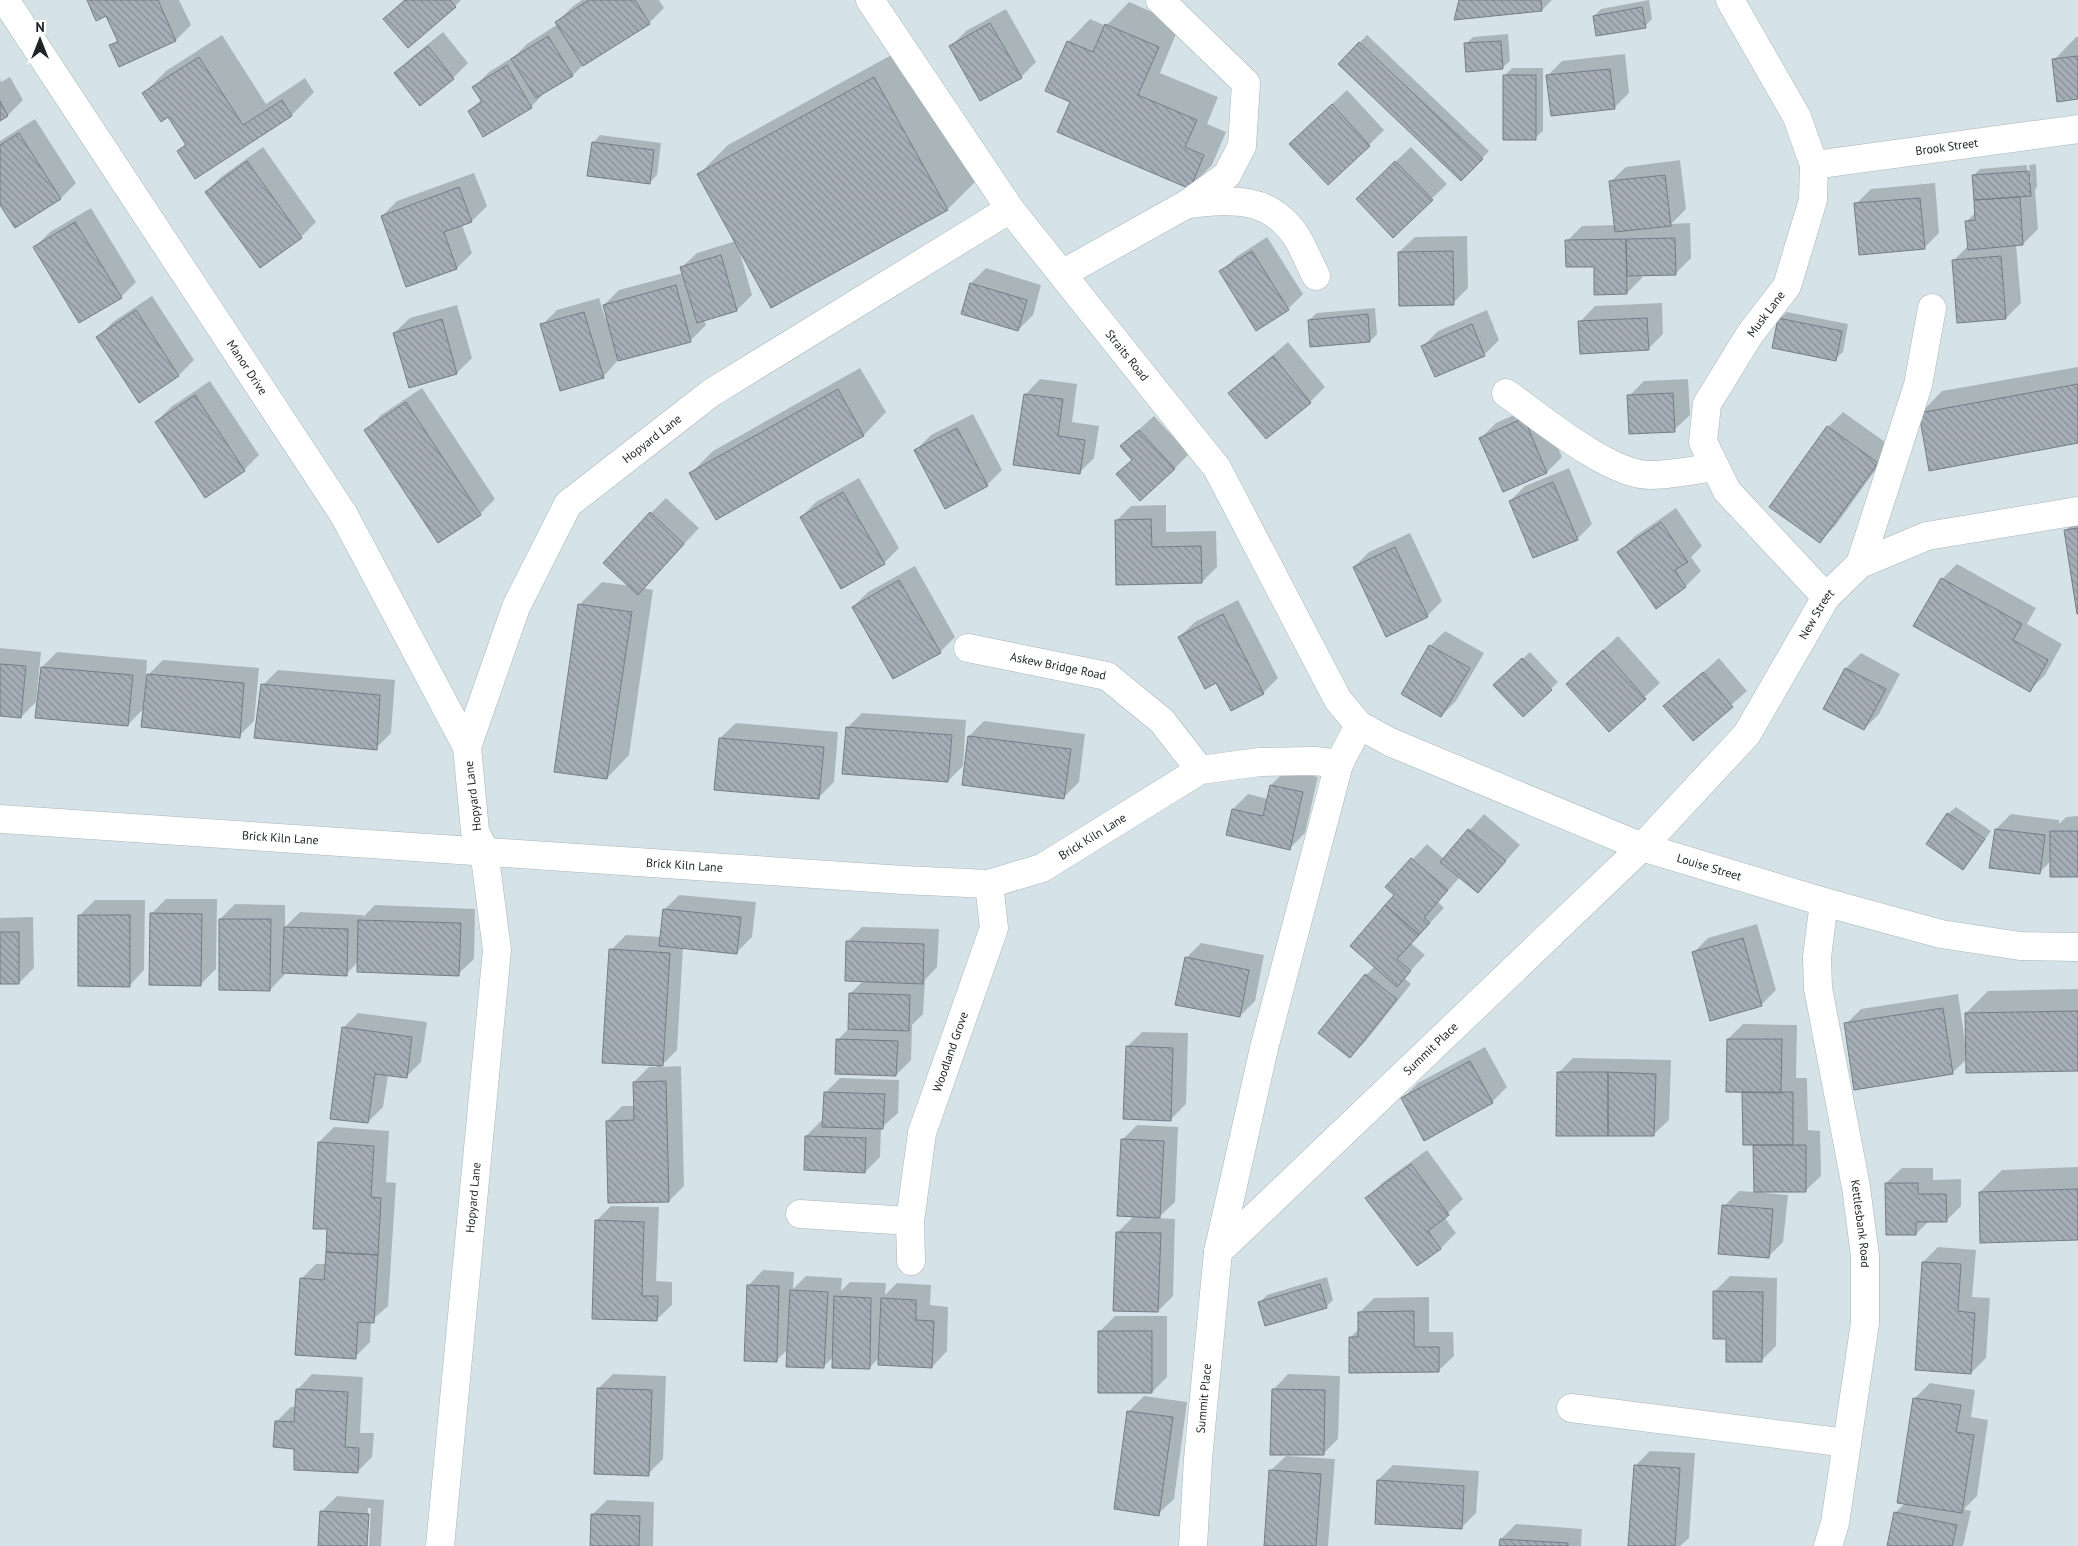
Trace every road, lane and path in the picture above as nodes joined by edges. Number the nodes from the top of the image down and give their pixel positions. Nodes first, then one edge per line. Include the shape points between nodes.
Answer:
1 (5, 0) edge
2 (870, 0) edge
3 (1160, 0) edge
4 (1730, 0) edge
5 (2078, 129) edge
6 (1814, 165) junction
7 (1187, 204) junction
8 (1010, 209) junction
9 (1062, 274) junction
10 (1316, 276) dead end
11 (1932, 308) dead end
12 (1506, 393) dead end
13 (1715, 468) junction
14 (2078, 510) edge
15 (1860, 564) junction
16 (1826, 597) junction
17 (968, 648) dead end
18 (1359, 724) junction
19 (467, 747) junction
20 (1339, 764) junction
21 (1200, 770) junction
22 (0, 819) edge
23 (1642, 847) junction
24 (484, 850) junction
25 (989, 884) junction
26 (1824, 902) junction
27 (2078, 947) edge
28 (800, 1214) dead end
29 (910, 1221) junction
30 (1218, 1252) junction
31 (911, 1261) dead end
32 (1571, 1408) dead end
33 (1847, 1443) junction
34 (440, 1546) edge
35 (1193, 1546) edge
36 (1828, 1546) edge

1 - 19 street, Manor Drive via 344,514
2 - 8 street, Straits Road
3 - 7 street via 1246,83 1242,146 1227,175
4 - 6 street, Musk Lane via 1797,117
5 - 6 street, Brook Street
6 - 13 street, Musk Lane via 1813,200 1787,286 1750,334 1706,404 1703,442
7 - 9 street
7 - 10 street via 1225,200 1263,206 1279,216 1298,240
8 - 9 street, Straits Road
8 - 19 street, Hopyard Lane via 711,393 568,504 516,607
9 - 18 street, Straits Road via 1217,468 1338,700
11 - 15 street via 1918,385
12 - 13 street via 1591,454 1626,472 1650,475
13 - 16 street, Musk Lane via 1727,491
14 - 15 street, New Street via 1927,536
15 - 16 street, New Street
16 - 23 street, New Street via 1746,734
17 - 21 street, Askew Bridge Road via 1107,676 1162,721
18 - 20 street, Summit Place
18 - 23 street, Louise Street via 1390,742
19 - 24 street, Hopyard Lane via 475,831
20 - 21 street, Brick Kiln Lane via 1260,762
20 - 30 street, Summit Place via 1264,1048
21 - 25 street, Brick Kiln Lane via 1042,868
22 - 24 street, Brick Kiln Lane
23 - 26 street, Louise Street
23 - 30 street, Summit Place
24 - 25 street, Brick Kiln Lane
24 - 34 street, Hopyard Lane via 497,950
25 - 29 street, Woodland Grove via 994,928 922,1133
26 - 27 street, Louise Street via 1941,934 2020,946
26 - 33 street, Kettlesbank Road via 1817,957 1818,988 1856,1187 1865,1256 1864,1323
28 - 29 street
29 - 31 street, Woodland Grove
30 - 35 street, Summit Place
32 - 33 street
33 - 36 street, Kettlesbank Road via 1836,1523

